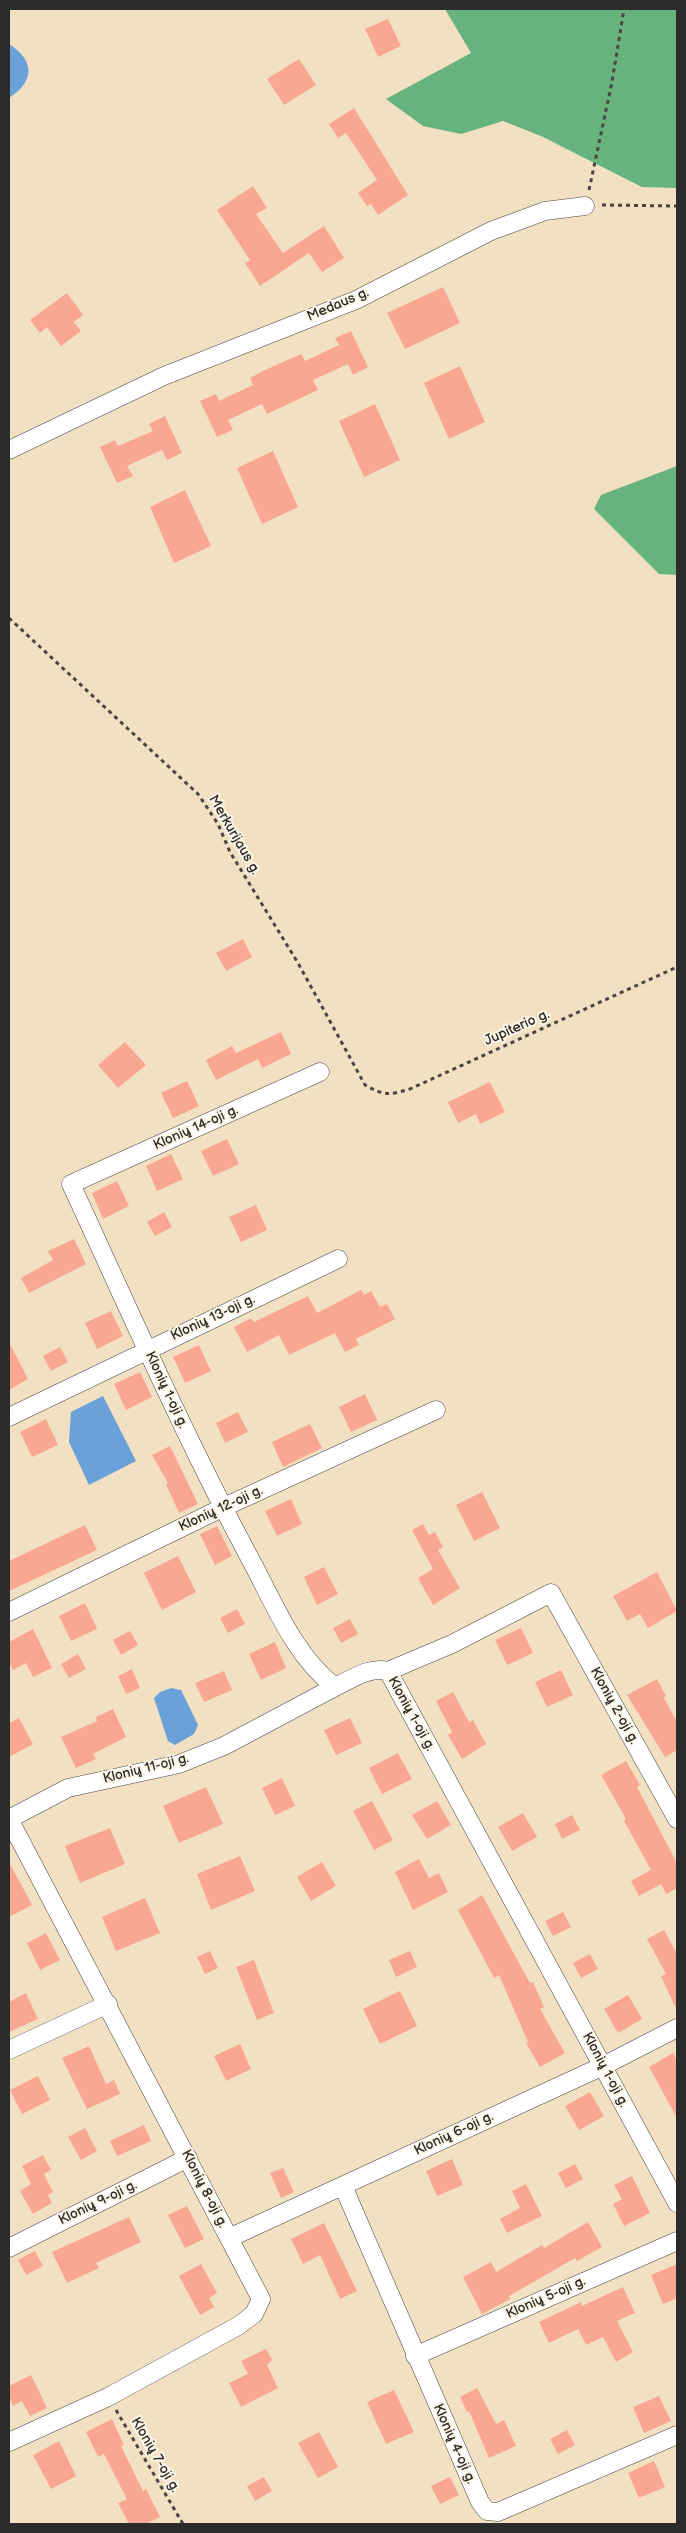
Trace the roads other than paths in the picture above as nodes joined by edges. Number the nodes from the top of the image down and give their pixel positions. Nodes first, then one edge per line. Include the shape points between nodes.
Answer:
1 (585, 206) road end
2 (9, 450) edge
3 (320, 1072) dead end
4 (71, 1184) joint
5 (338, 1259) dead end
6 (147, 1349) junction
7 (436, 1410) dead end
8 (9, 1417) edge
9 (222, 1508) junction
10 (9, 1612) edge
11 (388, 1671) junction
12 (335, 1687) junction
13 (9, 1819) edge
14 (677, 1820) edge
15 (108, 2004) junction
16 (677, 2028) edge
17 (9, 2050) edge
18 (603, 2066) junction
19 (188, 2158) junction
20 (343, 2186) junction
21 (677, 2203) edge
22 (229, 2238) junction
23 (677, 2241) edge
24 (9, 2248) edge
25 (415, 2356) junction
26 (677, 2434) edge
27 (9, 2442) edge

1 - 2 street, Medaus g. via 545,211 491,231 356,300 164,376
3 - 4 street, Klonių 14-oji g.
4 - 6 street, Klonių 1-oji g.
5 - 6 street, Klonių 13-oji g.
6 - 8 street, Klonių 13-oji g.
6 - 9 street, Klonių 1-oji g.
7 - 9 street, Klonių 12-oji g.
9 - 10 street, Klonių 12-oji g.
9 - 12 street, Klonių 1-oji g. via 292,1638 311,1666
11 - 12 street, Klonių 1-oji g. via 368,1671
11 - 14 street, Klonių 2-oji g. via 452,1644 551,1593
11 - 18 street, Klonių 1-oji g.
12 - 13 street, Klonių 11-oji g. via 224,1746 179,1764 68,1788
13 - 15 street, Klonių 8-oji g.
15 - 17 street
15 - 19 street, Klonių 8-oji g.
16 - 18 street, Klonių 6-oji g.
18 - 20 street, Klonių 6-oji g.
18 - 21 street, Klonių 1-oji g.
19 - 22 street, Klonių 8-oji g.
19 - 24 street, Klonių 9-oji g.
20 - 22 street, Klonių 6-oji g.
20 - 25 street, Klonių 4-oji g.
22 - 27 street, Klonių 8-oji g. via 261,2299 254,2314 238,2326 108,2397
23 - 25 street, Klonių 5-oji g.
25 - 26 street, Klonių 4-oji g. via 480,2502 487,2511 498,2512

